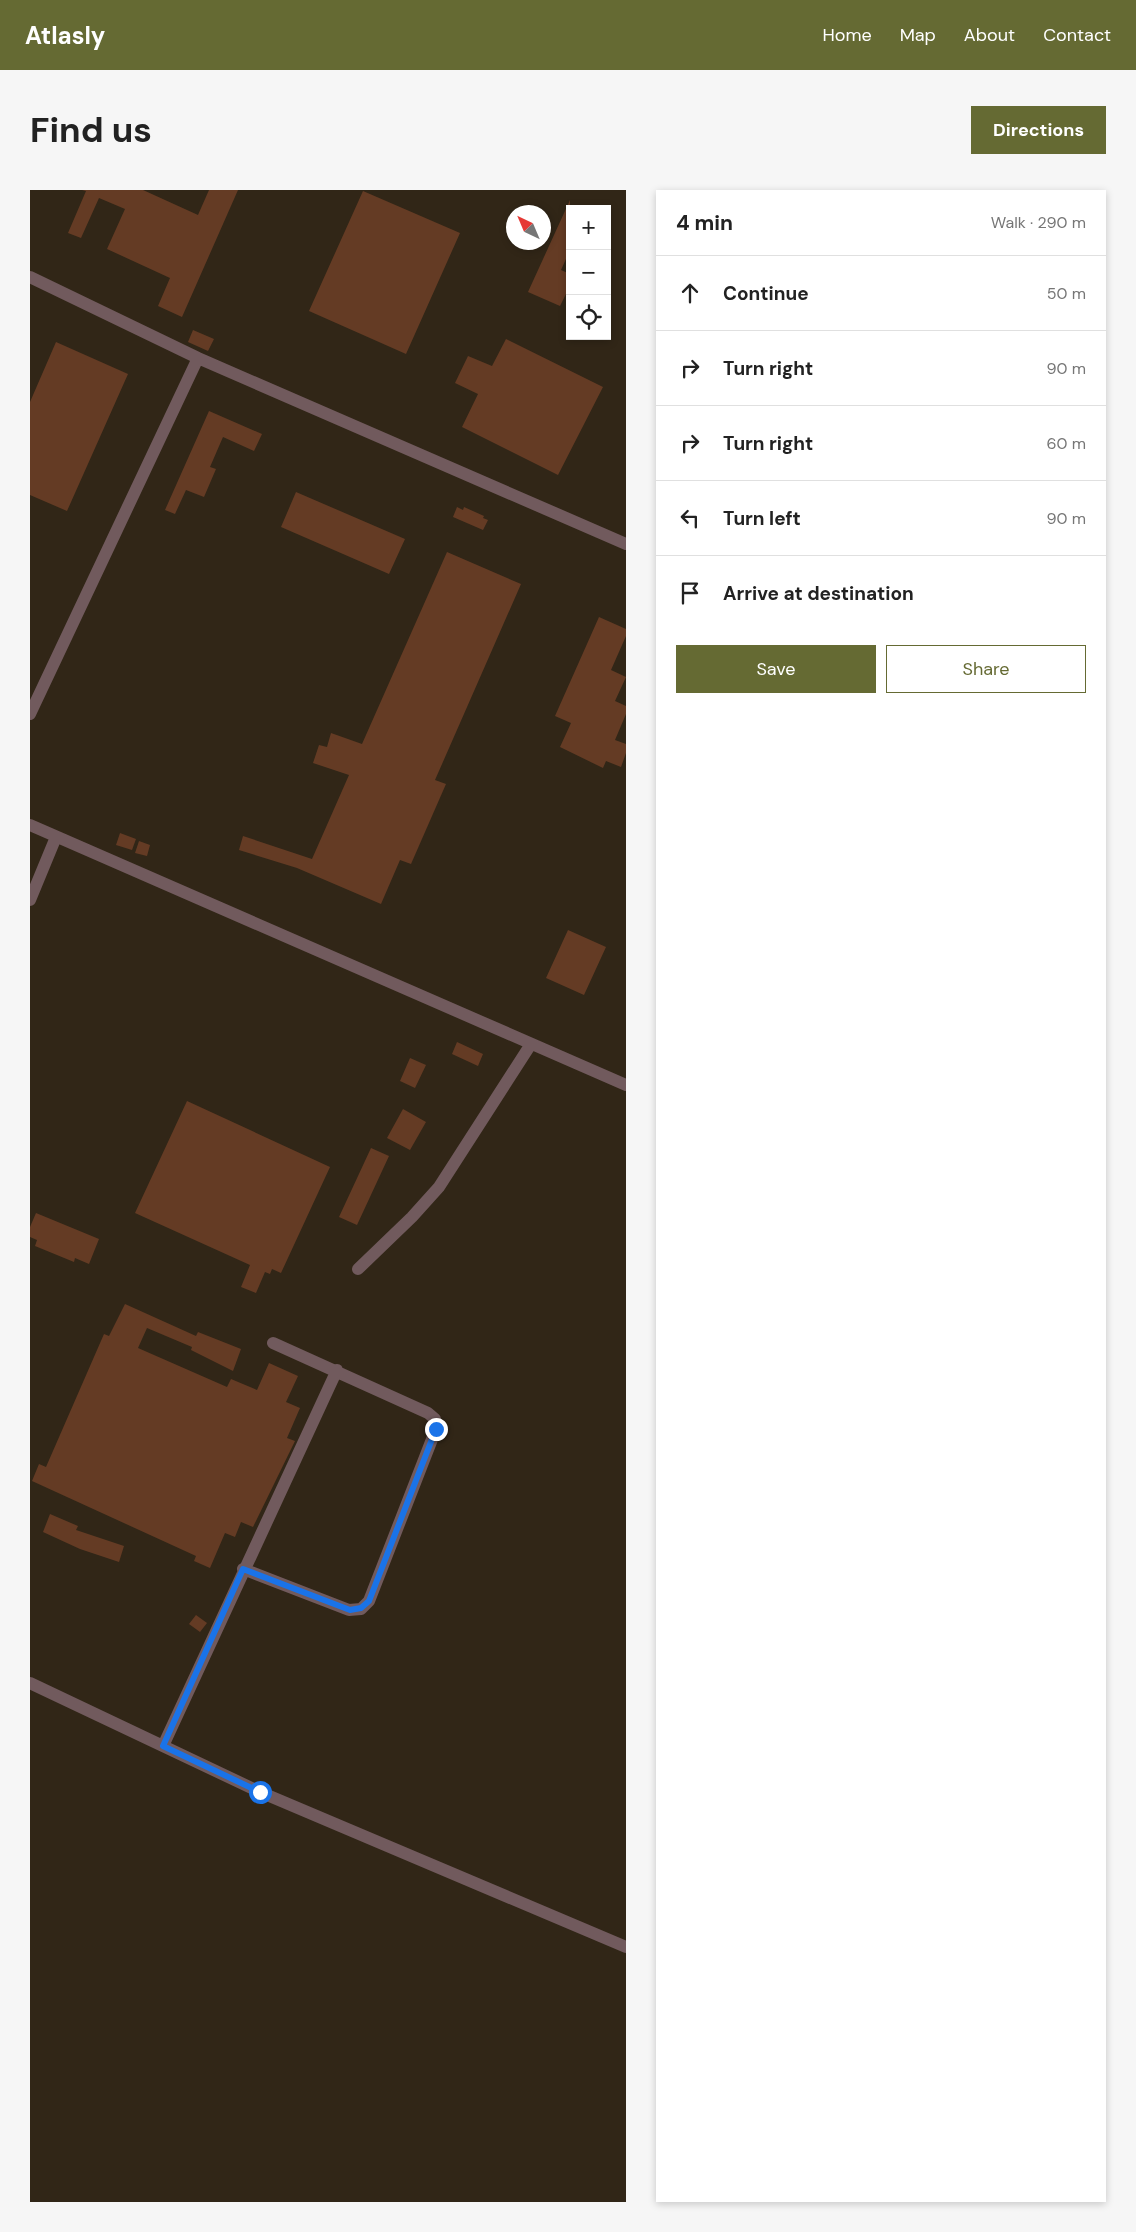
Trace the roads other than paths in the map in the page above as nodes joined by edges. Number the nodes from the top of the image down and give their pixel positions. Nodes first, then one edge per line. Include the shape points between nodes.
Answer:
1 (30, 277) edge
2 (198, 358) junction
3 (626, 544) edge
4 (30, 714) edge
5 (30, 825) edge
6 (56, 837) junction
7 (30, 900) edge
8 (531, 1044) junction
9 (626, 1085) edge
10 (358, 1269) dead end
11 (273, 1343) dead end
12 (337, 1370) junction
13 (243, 1569) junction
14 (30, 1683) edge
15 (163, 1746) junction
16 (626, 1947) edge

1 - 2 street
2 - 3 street
2 - 4 street
5 - 6 street
6 - 7 street
6 - 8 street
8 - 9 street
8 - 10 street via 439,1187
11 - 12 street
12 - 13 street
12 - 13 street via 428,1412 435,1419 436,1429 369,1601 361,1608 350,1610
13 - 15 street
14 - 15 street
15 - 16 street via 260,1792

